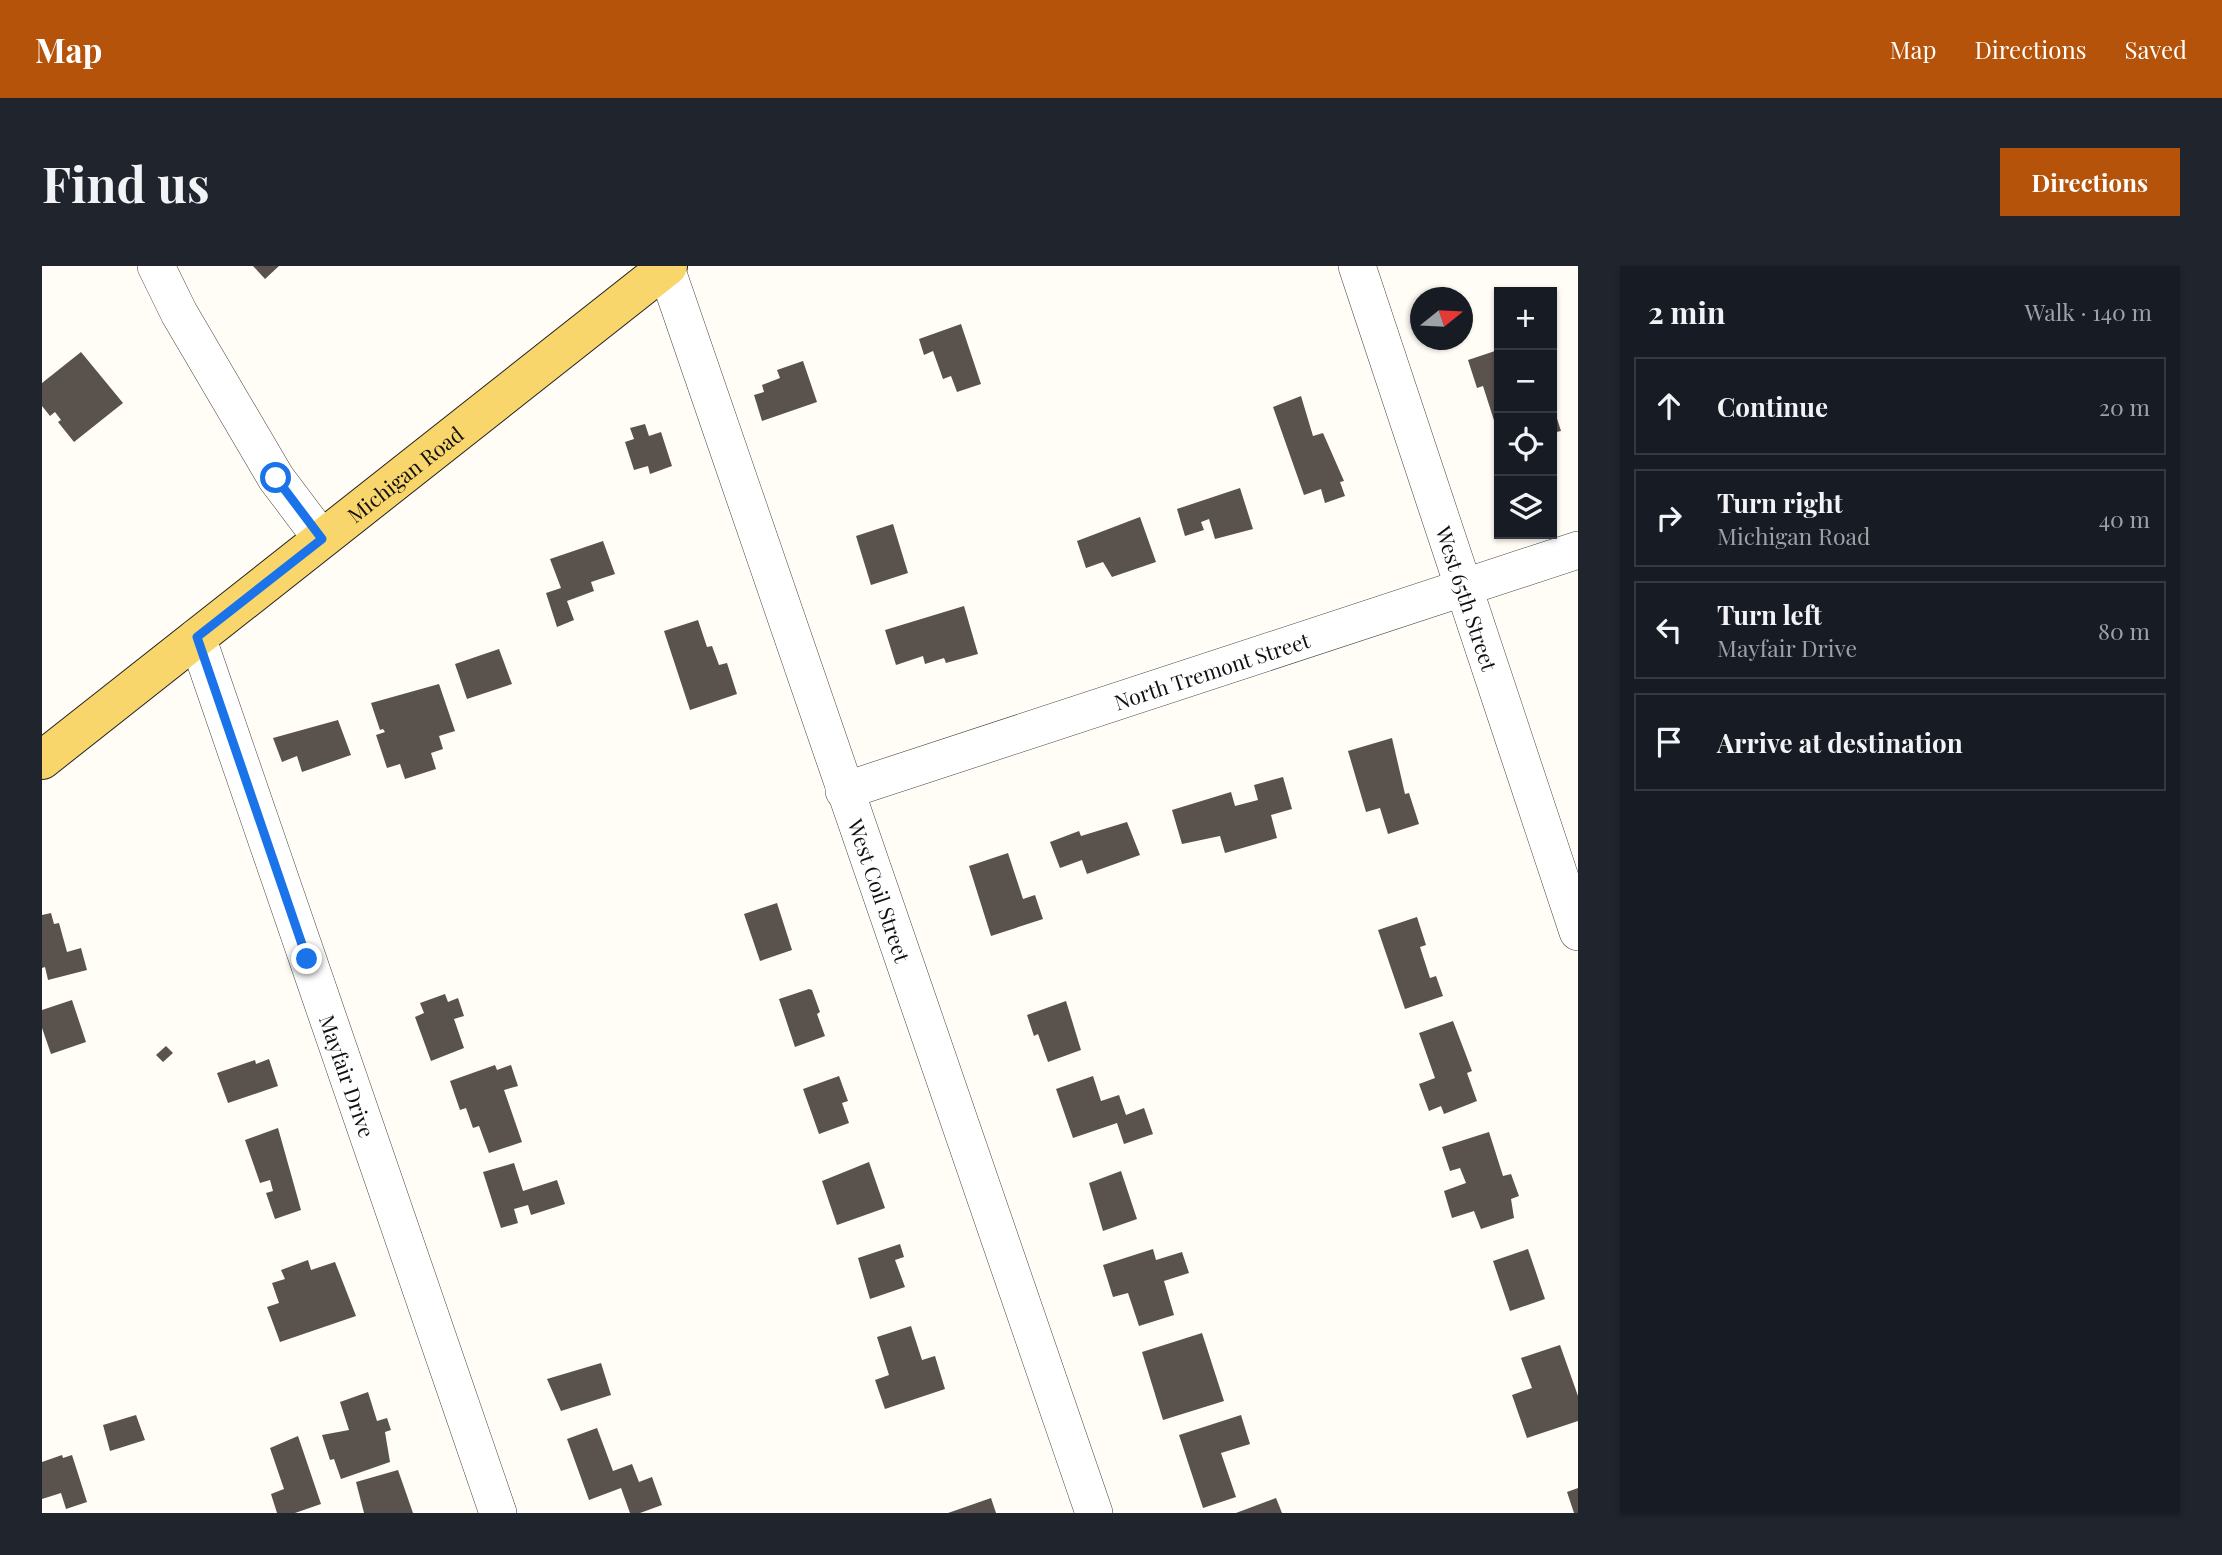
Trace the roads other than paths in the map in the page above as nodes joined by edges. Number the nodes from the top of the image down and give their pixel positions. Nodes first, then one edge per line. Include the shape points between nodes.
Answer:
1 (156, 266) edge
2 (1357, 266) edge
3 (667, 267) edge
4 (322, 539) junction
5 (1578, 550) edge
6 (1463, 587) junction
7 (197, 637) junction
8 (42, 760) edge
9 (844, 790) junction
10 (1578, 932) edge
11 (498, 1513) edge
12 (1094, 1513) edge

1 - 4 street via 276,478
2 - 6 street, West 65th Street
3 - 4 main road, Michigan Road
3 - 9 street, West Coil Street
4 - 7 main road, Michigan Road
5 - 6 street, North Tremont Street
6 - 9 street, North Tremont Street
6 - 10 street, West 65th Street
7 - 8 main road, Michigan Road
7 - 11 street, Mayfair Drive
9 - 12 street, West Coil Street

